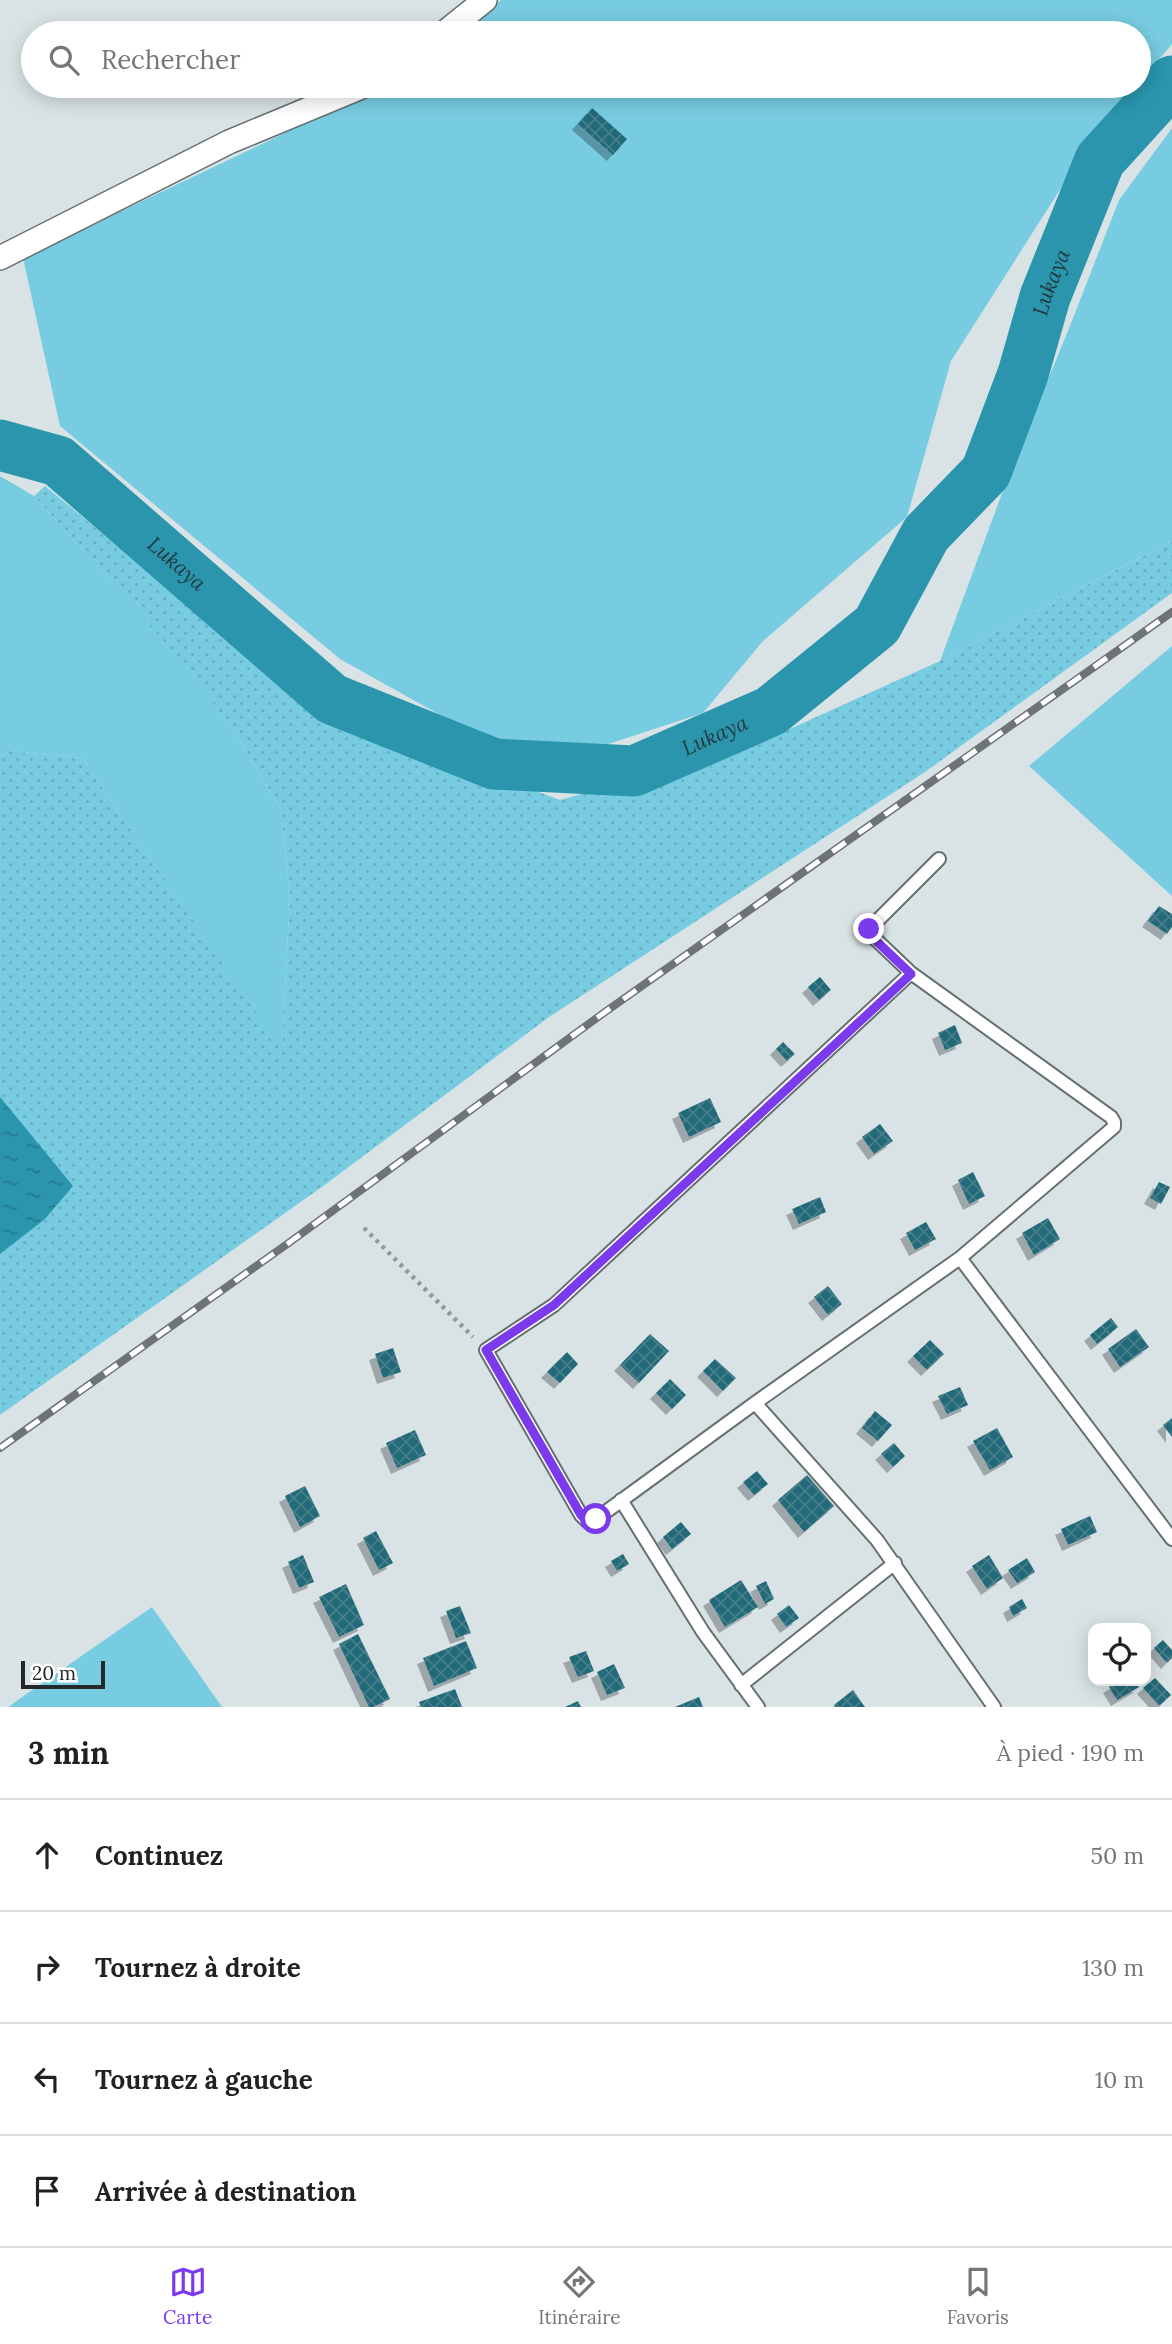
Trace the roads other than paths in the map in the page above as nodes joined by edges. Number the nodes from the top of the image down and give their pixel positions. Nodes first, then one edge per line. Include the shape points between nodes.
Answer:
1 (485, 0) edge
2 (459, 21) edge
3 (335, 98) edge
4 (0, 258) edge
5 (939, 859) dead end
6 (911, 974) junction
7 (960, 1258) junction
8 (755, 1402) junction
9 (621, 1500) junction
10 (1172, 1539) edge
11 (895, 1563) junction
12 (741, 1685) junction
13 (758, 1707) edge
14 (993, 1707) edge

1 - 2 street
3 - 4 street via 229,142
5 - 6 lane via 869,929
6 - 7 lane via 1114,1122 1114,1127
6 - 9 lane via 554,1305 486,1350 581,1515 587,1521 596,1519
7 - 8 lane
7 - 10 lane
8 - 9 lane
8 - 11 lane
9 - 12 lane
11 - 12 lane
11 - 14 lane
12 - 13 lane

